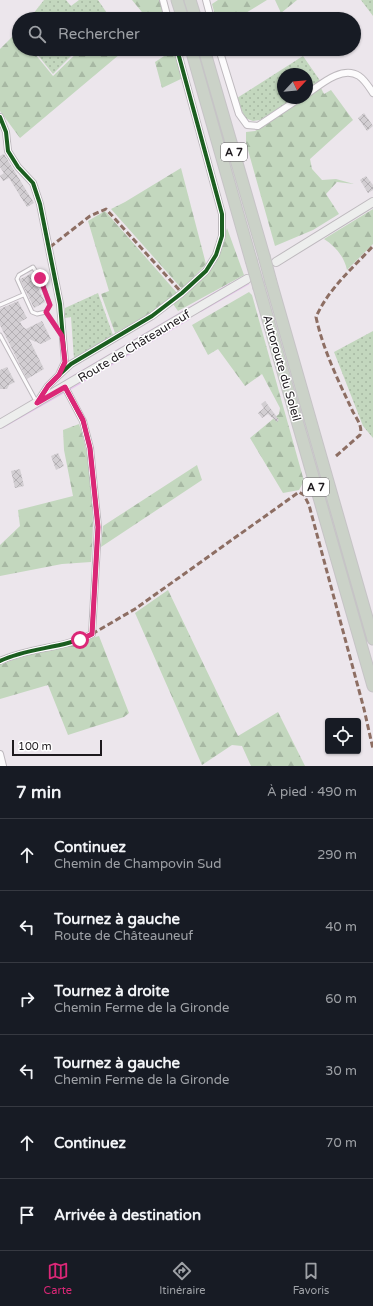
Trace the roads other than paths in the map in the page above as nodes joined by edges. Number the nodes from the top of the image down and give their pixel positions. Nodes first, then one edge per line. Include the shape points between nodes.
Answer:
1 (163, 0) edge
2 (177, 0) edge
3 (190, 0) edge
4 (206, 0) edge
5 (166, 12) edge
6 (181, 12) edge
7 (194, 12) edge
8 (209, 12) edge
9 (179, 56) edge
10 (193, 56) edge
11 (206, 56) edge
12 (221, 56) edge
13 (313, 90) edge
14 (373, 93) edge
15 (291, 104) edge
16 (0, 117) edge
17 (373, 202) edge
18 (276, 262) dead end
19 (247, 279) dead end
20 (23, 295) junction
21 (0, 305) edge
22 (46, 312) junction
23 (0, 335) edge
24 (62, 336) junction
25 (59, 375) junction
26 (65, 387) junction
27 (37, 403) junction
28 (0, 424) edge
29 (358, 588) junction
30 (373, 616) edge
31 (373, 639) edge
32 (0, 661) edge
33 (373, 686) edge
34 (0, 754) edge
35 (3, 766) edge

1 - 5 street
2 - 6 highway
3 - 7 highway
4 - 8 street
9 - 25 street via 222,214 222,236 216,255 206,271 168,305 116,339 71,364
10 - 33 highway, Autoroute du Soleil / A 7, bridge
11 - 29 highway, Autoroute du Soleil / A 7, bridge
12 - 15 street via 239,114 247,125 258,126
13 - 14 street via 339,74 352,73 364,80
16 - 24 street via 6,132 8,151 33,183 40,204 60,304
17 - 18 main road
19 - 26 main road, Route de Châteauneuf
20 - 21 lane
20 - 22 lane via 32,312
20 - 22 lane via 17,279 19,275 33,268 40,278 50,305
22 - 24 lane
23 - 27 lane
24 - 25 street via 65,362
25 - 27 street
26 - 27 main road, Route de Châteauneuf
26 - 32 street via 83,420 90,448 98,527 92,634 80,640
27 - 28 main road, Route de Châteauneuf
29 - 30 highway
29 - 31 highway, Autoroute du Soleil / A 7
34 - 35 street

